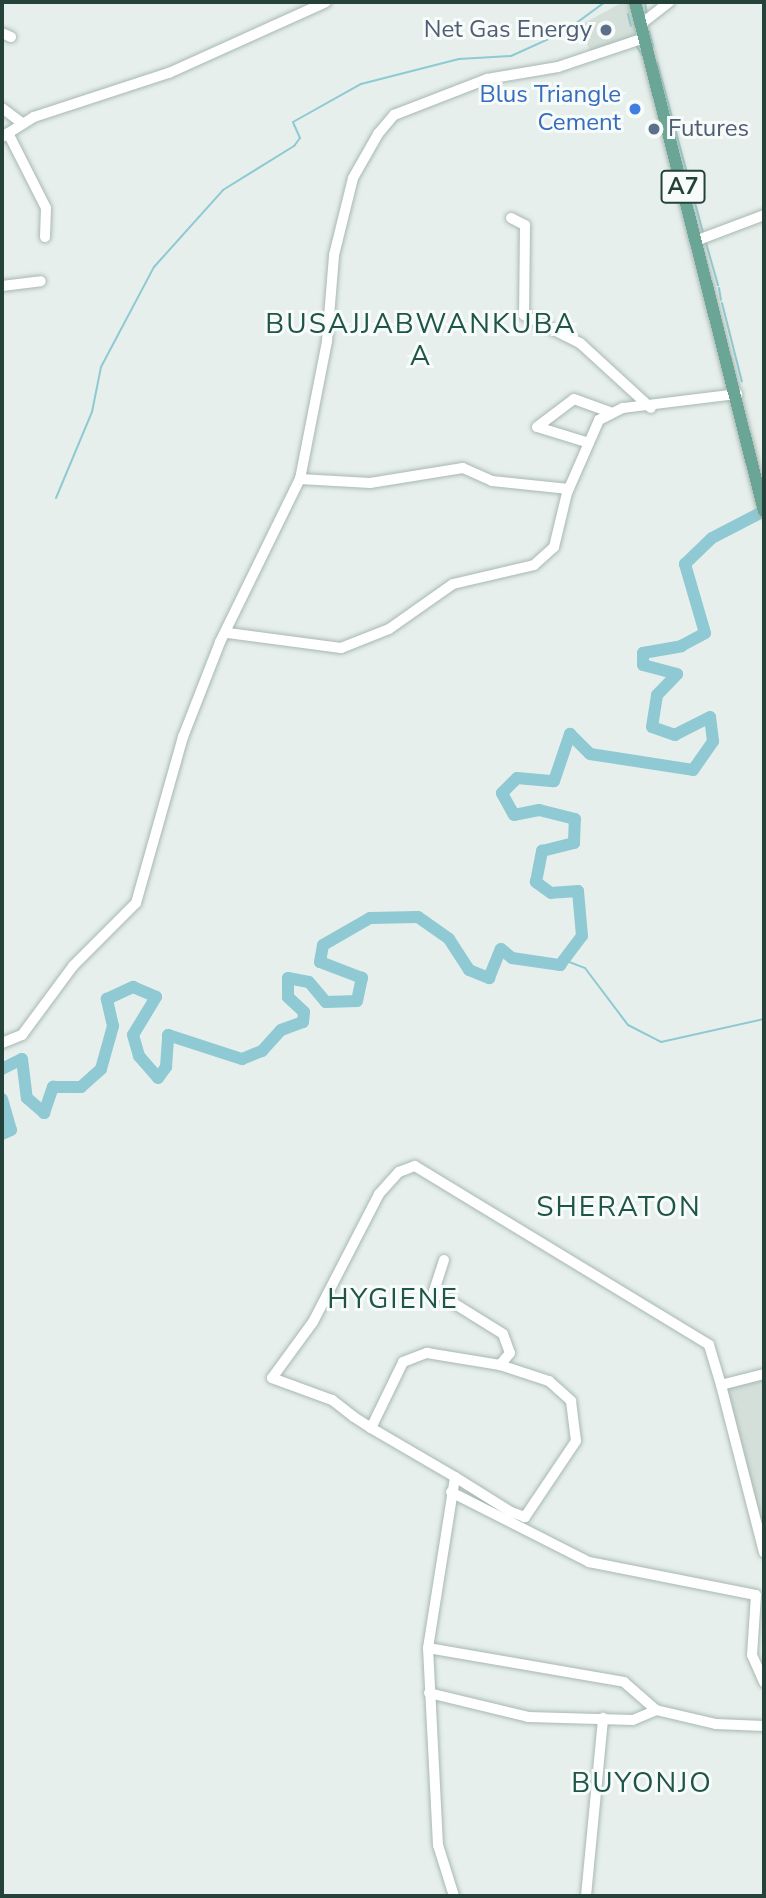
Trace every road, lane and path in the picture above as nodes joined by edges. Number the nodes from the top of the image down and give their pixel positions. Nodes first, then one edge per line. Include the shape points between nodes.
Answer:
1 (326, 2) edge
2 (635, 2) edge
3 (669, 2) edge
4 (641, 24) junction
5 (644, 38) junction
6 (2, 108) edge
7 (22, 123) junction
8 (5, 135) edge
9 (764, 215) edge
10 (511, 218) dead end
11 (45, 237) dead end
12 (698, 240) junction
13 (41, 281) dead end
14 (2, 286) edge
15 (737, 394) junction
16 (651, 408) junction
17 (610, 412) junction
18 (586, 442) junction
19 (300, 479) junction
20 (569, 489) junction
21 (764, 511) edge
22 (228, 633) junction
23 (2, 1043) edge
24 (443, 1260) dead end
25 (500, 1364) junction
26 (764, 1374) edge
27 (721, 1385) junction
28 (371, 1428) junction
29 (455, 1477) junction
30 (451, 1492) junction
31 (764, 1553) edge
32 (428, 1648) junction
33 (764, 1682) edge
34 (429, 1693) junction
35 (656, 1710) junction
36 (603, 1718) junction
37 (764, 1726) edge
38 (454, 1896) edge
39 (586, 1896) edge

1 - 7 street via 169,73
2 - 4 main road, A7
3 - 4 street
4 - 5 main road, A7
5 - 12 main road, A7
5 - 19 street via 558,67 486,79 389,119 347,198
6 - 7 street
7 - 8 street
8 - 11 street via 46,208
9 - 12 street
10 - 16 street via 525,225 524,315 580,344
12 - 15 main road, A7
13 - 14 street
15 - 16 street
15 - 21 main road, A7
16 - 17 street
17 - 18 street
17 - 18 street via 577,398 537,427
18 - 20 street
19 - 20 street via 347,485 463,468 492,481
19 - 22 street
20 - 22 street via 554,547 540,562 453,584 379,635 333,649
22 - 23 street via 157,812 132,912 73,966 22,1035
24 - 25 street via 434,1291 503,1334 510,1353
25 - 28 street via 427,1353 409,1356
25 - 29 street via 562,1391 575,1412 575,1444 530,1517 511,1512
26 - 27 street
27 - 28 street via 709,1345 415,1166 398,1172 380,1194 313,1322 272,1378 332,1400
27 - 31 street
28 - 29 street
29 - 30 street
30 - 32 street
30 - 33 street via 589,1562 754,1594 752,1655
32 - 34 street
32 - 35 street via 624,1682
34 - 36 street via 528,1717
34 - 38 street via 438,1845
35 - 36 street via 632,1720
35 - 37 street via 716,1724
36 - 39 street

